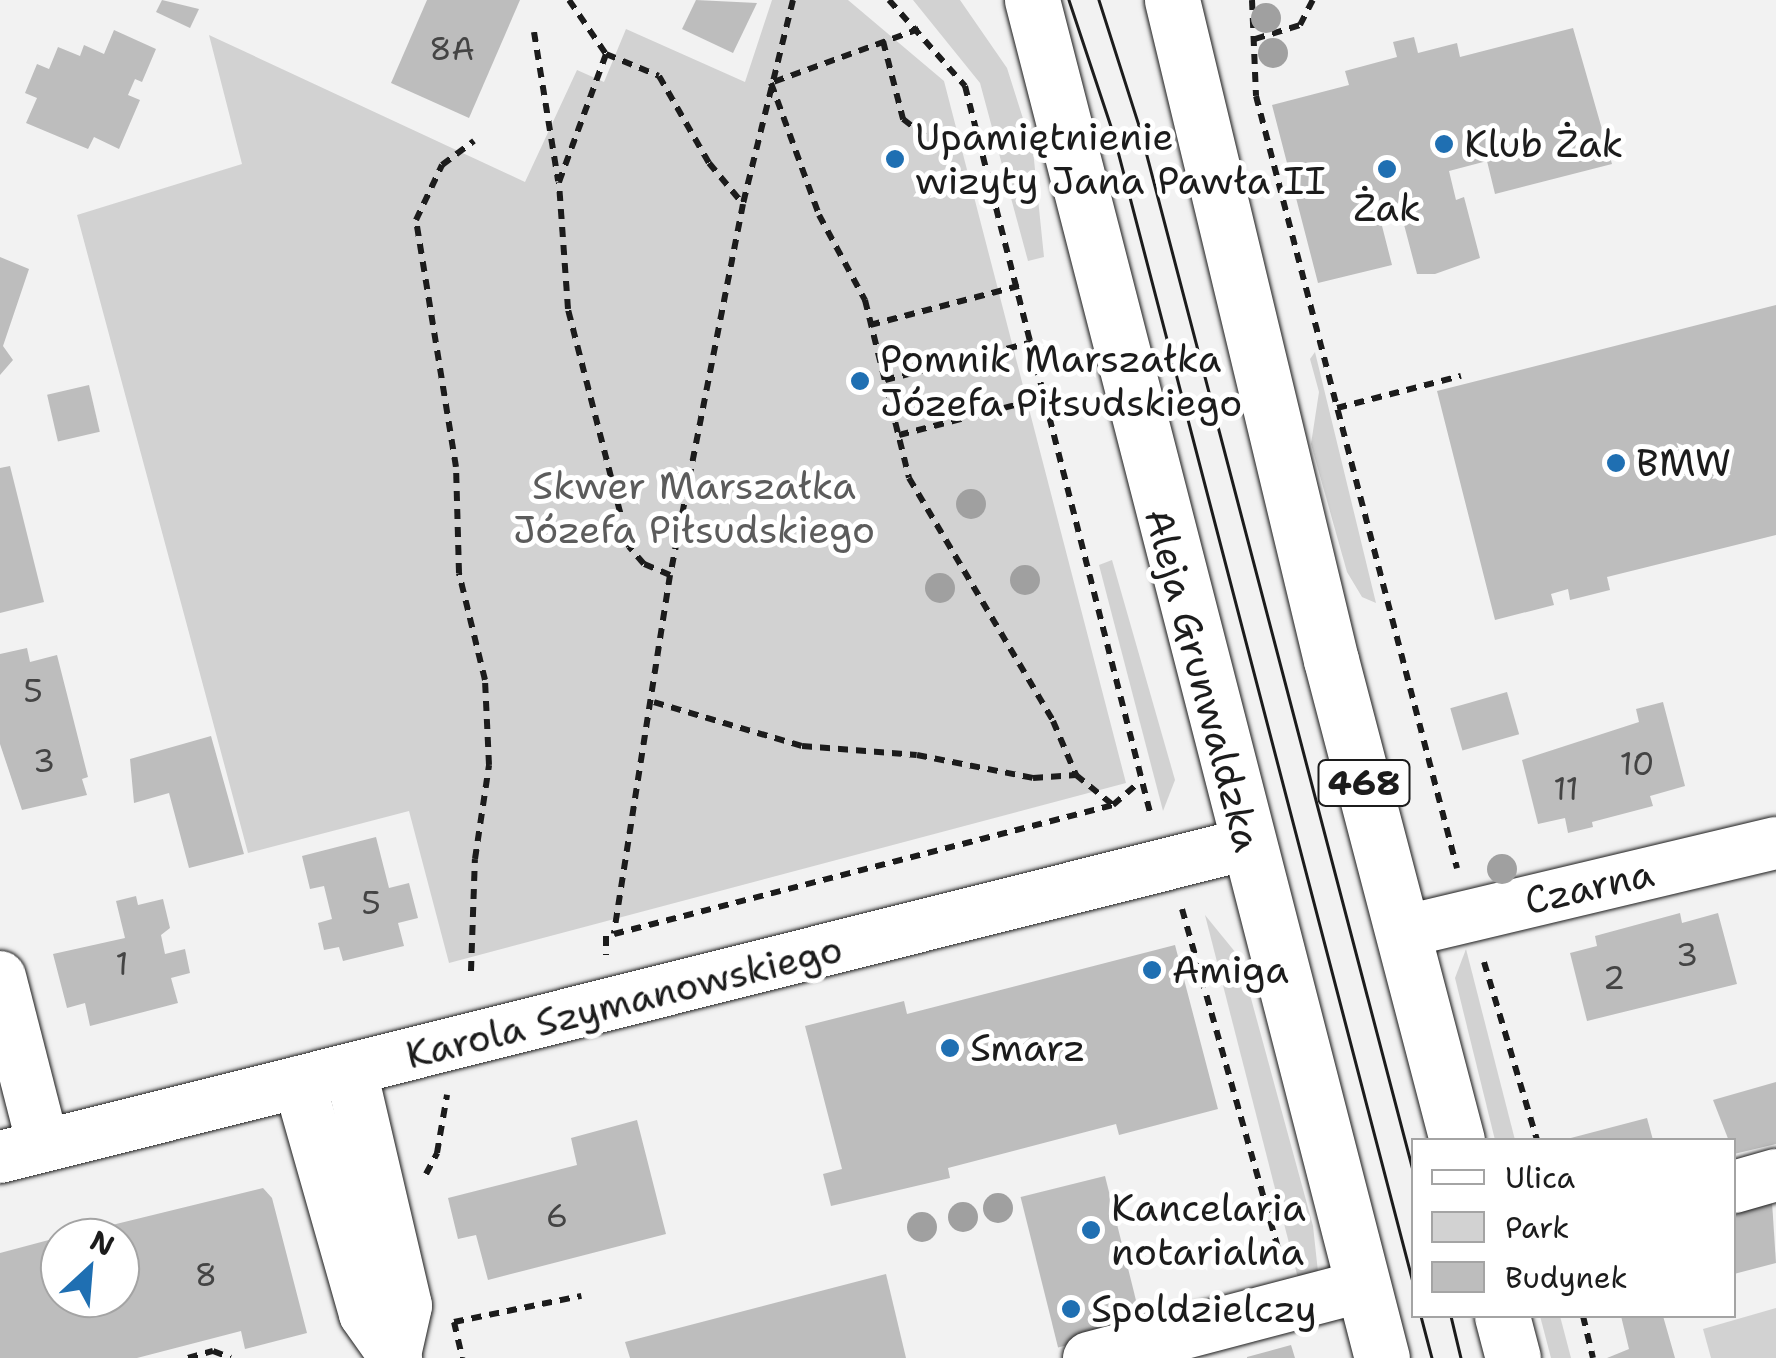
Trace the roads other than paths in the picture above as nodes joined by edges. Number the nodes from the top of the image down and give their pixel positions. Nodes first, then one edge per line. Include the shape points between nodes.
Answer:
1 (1032, 0) edge
2 (1172, 0) edge
3 (1776, 843) edge
4 (1247, 844) junction
5 (1402, 932) junction
6 (0, 977) edge
7 (350, 1071) junction
8 (299, 1082) junction
9 (1456, 1138) edge
10 (21, 1150) edge
11 (1776, 1175) edge
12 (1736, 1186) edge
13 (1364, 1286) junction
14 (1503, 1318) edge
15 (1107, 1353) edge
16 (396, 1356) edge
17 (1382, 1358) edge
18 (1513, 1358) edge

1 - 4 main road, Aleja Grunwaldzka
2 - 5 main road, 468
3 - 5 street, Czarna
4 - 7 street, Karola Szymanowskiego
4 - 13 main road, Aleja Grunwaldzka
5 - 9 main road, 468
6 - 10 street
7 - 8 street, Karola Szymanowskiego
7 - 16 street via 406,1306
8 - 10 street, Karola Szymanowskiego
8 - 16 street via 365,1314
11 - 12 street
13 - 15 street
13 - 17 main road, Aleja Grunwaldzka
14 - 18 main road

